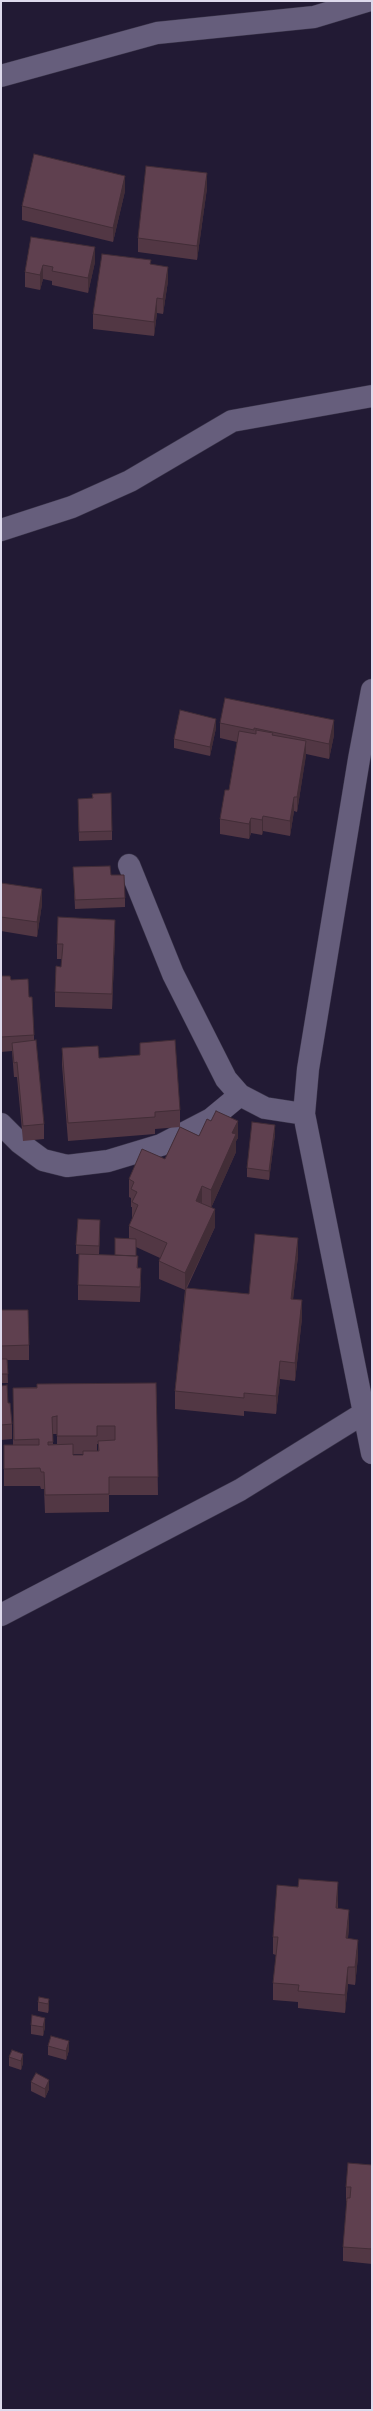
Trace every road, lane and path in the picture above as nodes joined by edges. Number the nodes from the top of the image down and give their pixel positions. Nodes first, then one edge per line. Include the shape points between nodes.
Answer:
1 (367, 1) edge
2 (1, 76) edge
3 (372, 396) edge
4 (1, 530) edge
5 (372, 690) edge
6 (365, 760) edge
7 (129, 866) dead end
8 (240, 1095) junction
9 (304, 1114) junction
10 (1, 1124) edge
11 (369, 1410) edge
12 (372, 1453) edge
13 (1, 1615) edge

1 - 2 street via 314,17 158,33
3 - 4 street via 232,421 130,481 72,507
5 - 6 street
6 - 9 street via 308,1069
7 - 8 street via 173,974 226,1079
8 - 9 street via 265,1108
8 - 10 street via 211,1119 161,1145 108,1161 67,1166 43,1160 20,1143
9 - 11 street
11 - 12 street
11 - 13 street via 240,1490

